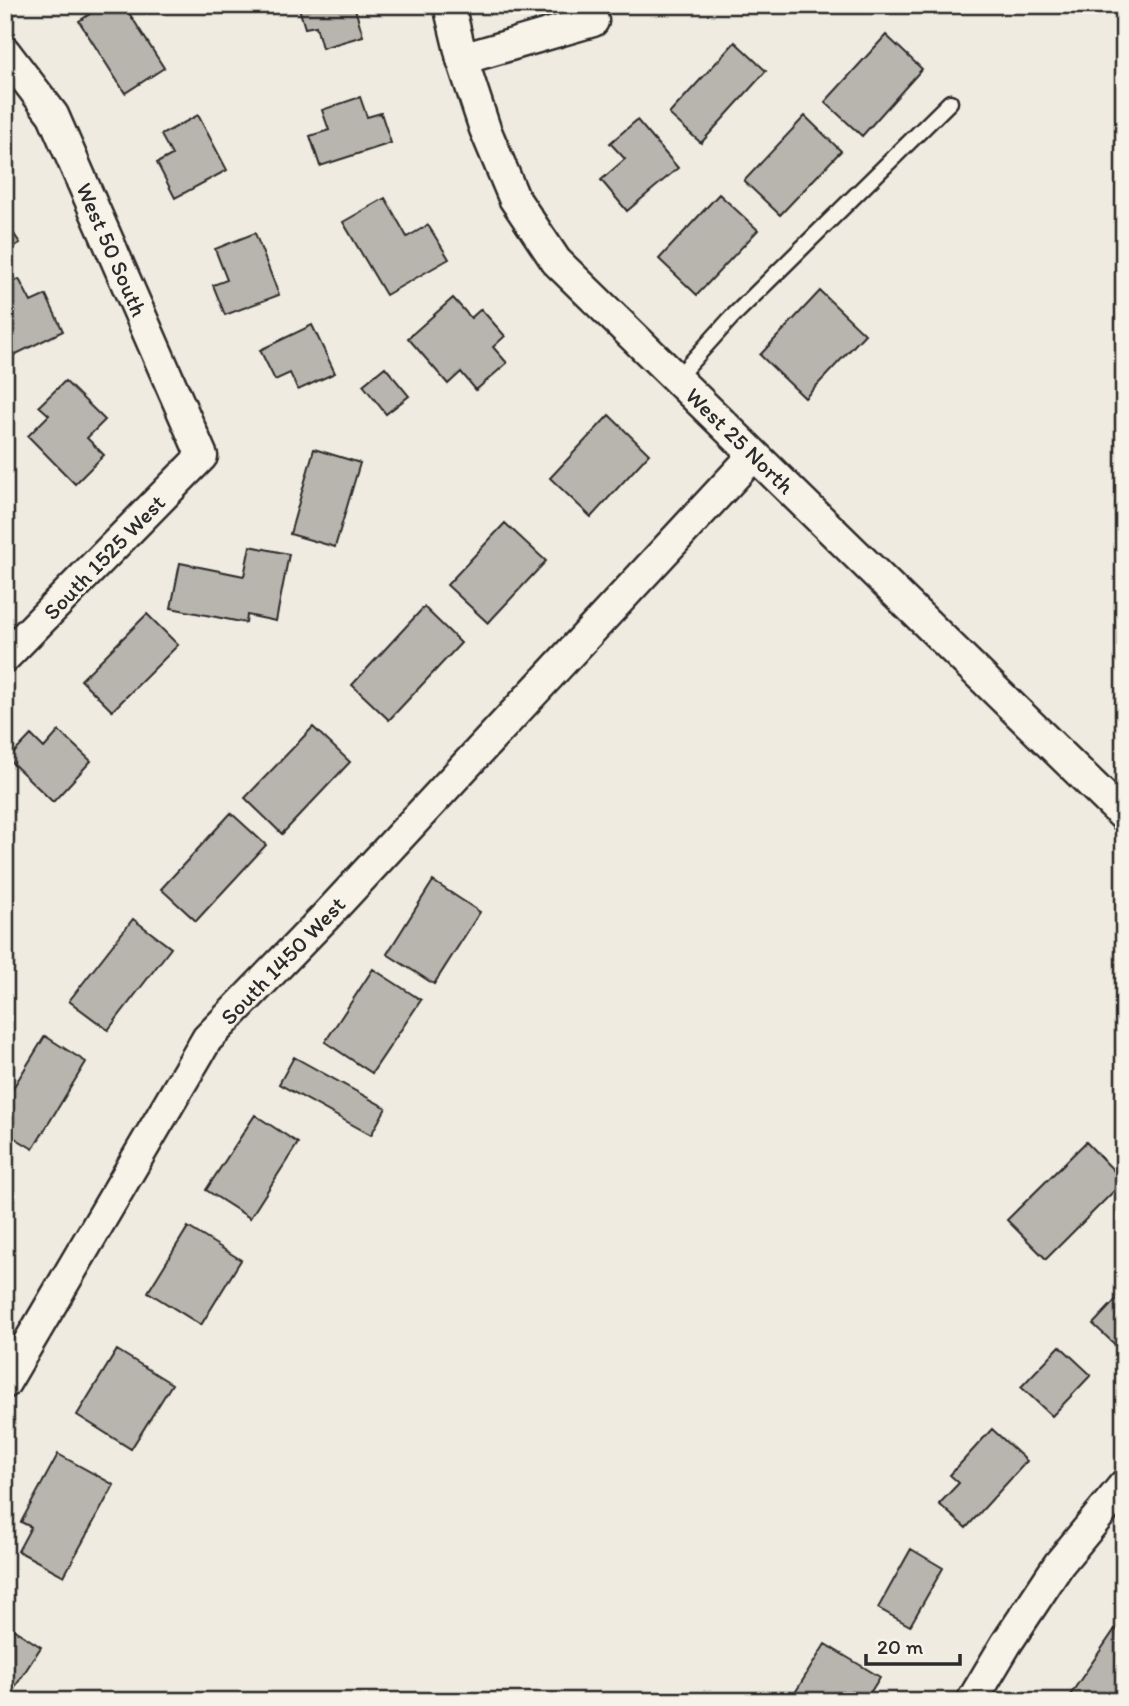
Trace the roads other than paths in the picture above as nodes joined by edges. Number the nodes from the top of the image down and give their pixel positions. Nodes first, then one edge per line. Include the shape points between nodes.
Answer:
1 (449, 5) edge
2 (593, 21) dead end
3 (5, 52) edge
4 (463, 60) junction
5 (950, 102) dead end
6 (676, 379) junction
7 (754, 455) junction
8 (202, 456) joint
9 (5, 657) edge
10 (1124, 816) edge
11 (10, 1364) edge
12 (1124, 1485) edge
13 (972, 1701) edge

1 - 4 street, West 25 North
2 - 4 street
3 - 8 street, West 50 South via 53,115
4 - 6 street, West 25 North via 485,130 514,198 555,261
5 - 6 lane via 731,318
6 - 7 street, West 25 North
7 - 10 street, West 25 North
7 - 11 street, South 1450 West via 207,1040
8 - 9 street, South 1525 West
12 - 13 street via 1059,1564

